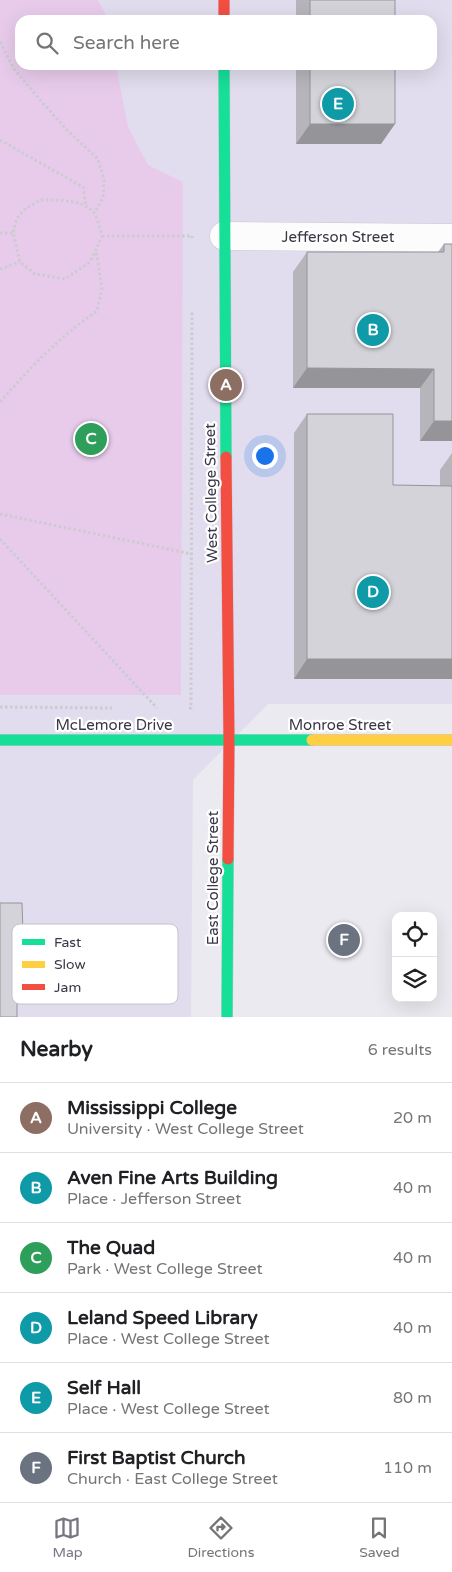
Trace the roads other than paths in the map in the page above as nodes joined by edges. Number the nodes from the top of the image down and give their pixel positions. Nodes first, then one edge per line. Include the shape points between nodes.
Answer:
1 (224, 0) edge
2 (224, 15) edge
3 (224, 70) edge
4 (224, 236) junction
5 (452, 238) edge
6 (0, 740) edge
7 (229, 740) junction
8 (452, 740) edge
9 (227, 1017) edge

1 - 2 street
3 - 4 street, West College Street
4 - 5 street, Jefferson Street
4 - 7 street, West College Street
6 - 7 street, McLemore Drive
7 - 8 street, Monroe Street
7 - 9 street, East College Street

